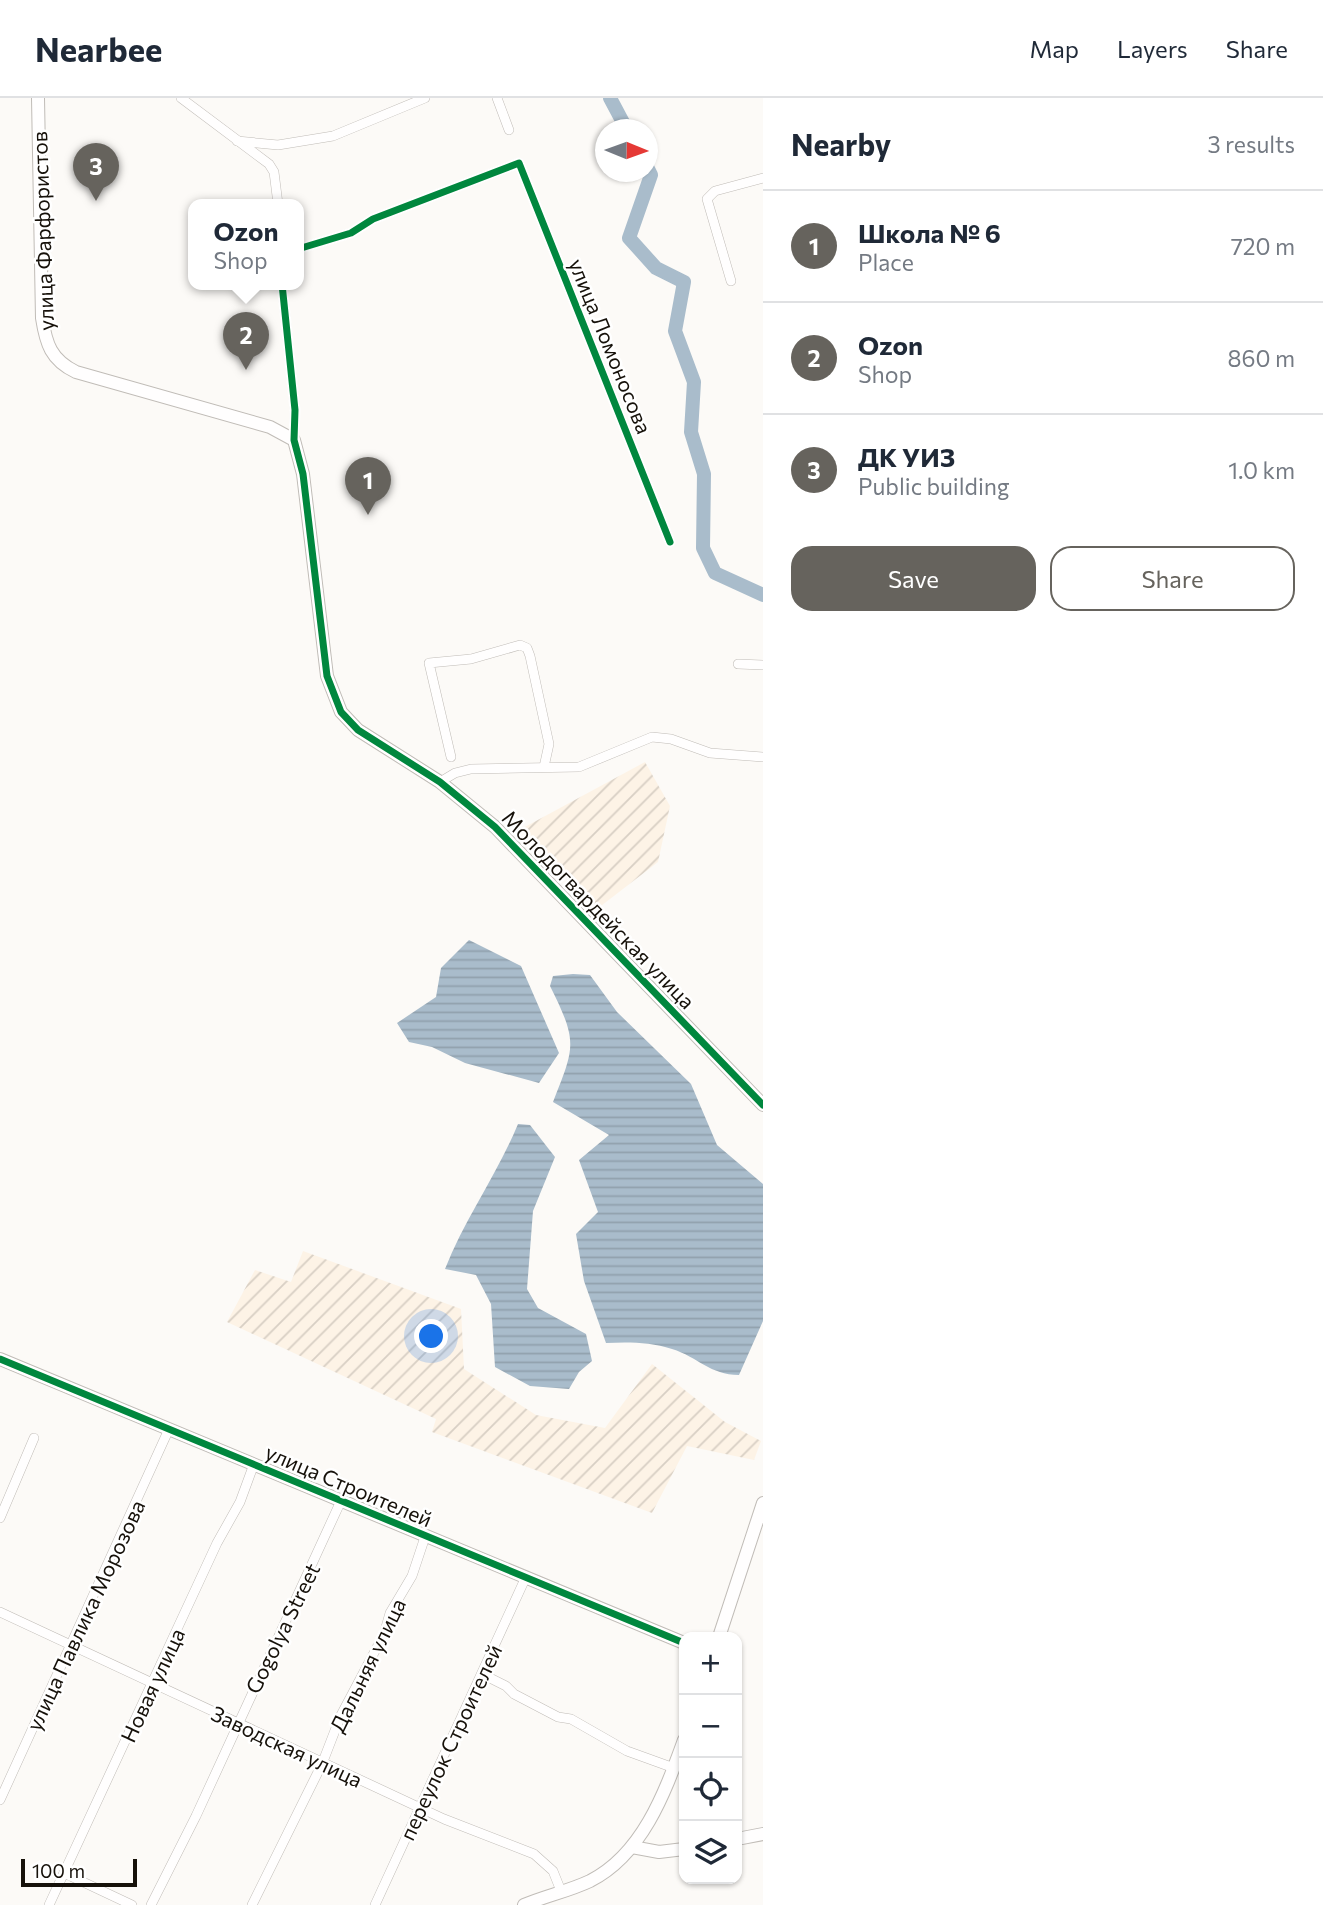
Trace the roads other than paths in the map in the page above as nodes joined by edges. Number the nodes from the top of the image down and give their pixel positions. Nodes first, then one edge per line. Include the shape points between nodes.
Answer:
1 (38, 98) edge
2 (181, 98) edge
3 (425, 98) edge
4 (497, 98) edge
5 (509, 130) dead end
6 (237, 141) junction
7 (763, 178) edge
8 (278, 199) edge
9 (304, 248) edge
10 (732, 281) dead end
11 (283, 290) edge
12 (294, 440) junction
13 (670, 542) dead end
14 (738, 664) dead end
15 (763, 664) edge
16 (451, 757) dead end
17 (763, 757) edge
18 (544, 767) junction
19 (440, 782) junction
20 (763, 1105) edge
21 (0, 1359) edge
22 (169, 1429) junction
23 (34, 1438) dead end
24 (254, 1464) junction
25 (340, 1503) junction
26 (763, 1503) edge
27 (0, 1518) edge
28 (425, 1537) junction
29 (525, 1579) junction
30 (0, 1612) edge
31 (721, 1632) edge
32 (679, 1641) edge
33 (71, 1645) junction
34 (482, 1674) junction
35 (152, 1681) junction
36 (237, 1723) junction
37 (679, 1754) edge
38 (322, 1764) junction
39 (674, 1768) junction
40 (0, 1800) edge
41 (419, 1807) junction
42 (763, 1834) edge
43 (742, 1838) edge
44 (632, 1847) junction
45 (679, 1850) edge
46 (64, 1873) junction
47 (561, 1891) junction
48 (49, 1905) edge
49 (132, 1905) edge
50 (151, 1905) edge
51 (252, 1905) edge
52 (375, 1905) edge
53 (524, 1905) edge

1 - 12 street, улица Фарфористов via 42,318 50,352 76,372 270,427
2 - 6 street
3 - 6 street via 333,135 278,145
4 - 5 street
6 - 8 street via 275,172
7 - 10 street via 715,191 707,200
9 - 13 street, улица Ломоносова via 519,163
11 - 12 street, Молодогвардейская улица
12 - 19 street, Молодогвардейская улица via 303,474 333,698 358,730
14 - 15 street
16 - 18 street via 429,663 471,659 520,645 530,656 549,744
17 - 18 street via 710,753 652,737 590,764
18 - 19 street via 471,769
19 - 20 street, Молодогвардейская улица via 520,852
21 - 22 street, улица Строителей
22 - 24 street, улица Строителей
22 - 33 street, улица Павлика Морозова
23 - 27 street
24 - 25 street, улица Строителей
24 - 35 street, Новая улица
25 - 28 street, улица Строителей
25 - 36 street, Gogolya Street
26 - 31 street
28 - 29 street, улица Строителей
28 - 38 street, Дальняя улица via 412,1576 341,1715
29 - 32 street, улица Строителей
29 - 34 street, переулок Строителей
30 - 33 street, Заводская улица
33 - 35 street, Заводская улица
33 - 40 street, улица Павлика Морозова
34 - 39 street via 627,1751
34 - 41 street, переулок Строителей
35 - 36 street, Заводская улица
35 - 46 street, Новая улица
36 - 38 street, Заводская улица
36 - 50 street, Gogolya Street
37 - 39 street
38 - 41 street, Заводская улица
38 - 51 street, Дальняя улица
39 - 44 street
41 - 47 street, Заводская улица via 534,1854 553,1871
41 - 52 street, переулок Строителей
42 - 43 street
44 - 45 street via 659,1852
44 - 47 street via 600,1875
46 - 48 street, Новая улица
46 - 49 street
47 - 53 street

